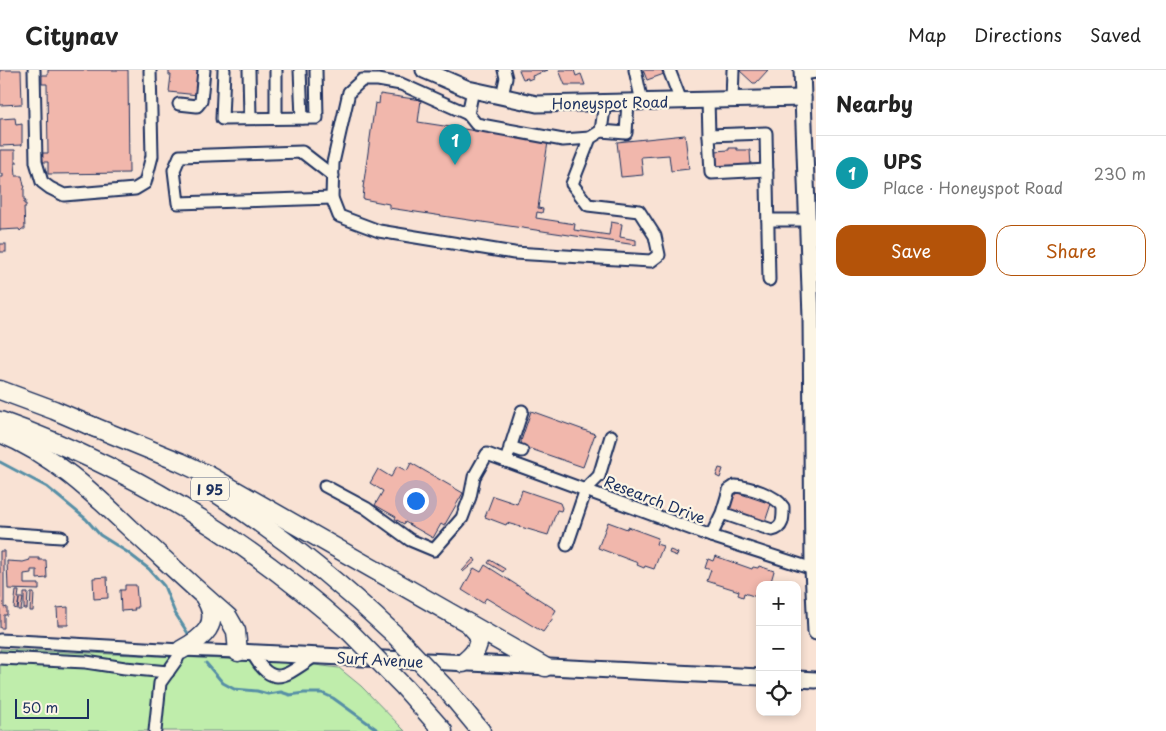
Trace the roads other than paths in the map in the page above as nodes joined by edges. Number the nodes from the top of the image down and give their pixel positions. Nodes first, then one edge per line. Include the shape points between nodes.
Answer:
1 (34, 70) edge
2 (150, 70) edge
3 (204, 70) edge
4 (224, 70) edge
5 (249, 70) edge
6 (276, 70) edge
7 (300, 70) edge
8 (316, 70) edge
9 (424, 70) edge
10 (504, 70) edge
11 (635, 70) edge
12 (669, 70) edge
13 (733, 70) edge
14 (806, 72) edge
15 (473, 90) junction
16 (502, 96) junction
17 (802, 98) junction
18 (708, 100) junction
19 (732, 100) junction
20 (680, 101) junction
21 (605, 102) junction
22 (635, 102) junction
23 (179, 104) dead end
24 (468, 114) junction
25 (250, 118) junction
26 (276, 118) junction
27 (302, 118) junction
28 (601, 131) junction
29 (709, 135) junction
30 (590, 138) junction
31 (767, 170) junction
32 (332, 176) junction
33 (332, 198) junction
34 (768, 220) junction
35 (806, 220) junction
36 (769, 280) dead end
37 (813, 318) edge
38 (0, 390) edge
39 (522, 411) dead end
40 (0, 421) edge
41 (87, 424) junction
42 (0, 434) edge
43 (611, 436) dead end
44 (510, 447) junction
45 (522, 451) dead end
46 (506, 461) junction
47 (814, 479) edge
48 (325, 486) dead end
49 (586, 489) junction
50 (722, 513) junction
51 (0, 533) edge
52 (711, 536) junction
53 (61, 537) dead end
54 (567, 545) dead end
55 (813, 569) junction
56 (203, 596) junction
57 (467, 621) junction
58 (816, 628) edge
59 (816, 632) edge
60 (0, 640) edge
61 (181, 650) junction
62 (245, 652) junction
63 (315, 656) junction
64 (0, 658) edge
65 (463, 663) junction
66 (545, 667) junction
67 (168, 672) junction
68 (756, 678) edge
69 (801, 679) edge
70 (816, 680) edge
71 (155, 731) edge
72 (443, 731) edge
73 (481, 731) edge

1 - 2 street via 36,162 42,182 64,195 135,189 144,183 152,156
3 - 23 street via 201,101 197,106
4 - 25 street via 222,119
5 - 25 street
6 - 26 street
7 - 27 street
8 - 27 street via 317,118
9 - 15 main road, Honeyspot Road
10 - 16 street via 506,78
11 - 22 street
12 - 20 street
13 - 19 street
14 - 17 main road
15 - 16 main road, Honeyspot Road
15 - 24 street
16 - 21 main road, Honeyspot Road via 537,104
17 - 19 main road, Honeyspot Road
17 - 35 main road
18 - 19 main road, Honeyspot Road
18 - 20 main road, Honeyspot Road
18 - 29 street
20 - 22 main road, Honeyspot Road
21 - 22 main road, Honeyspot Road
21 - 28 street
22 - 28 street via 626,132
24 - 30 street via 476,124 563,140
24 - 32 street via 401,84 362,80 349,92
25 - 26 street
26 - 27 street
28 - 30 street
29 - 31 street via 766,133
29 - 31 street via 711,173
30 - 33 street via 572,184 588,204 639,211 655,236 659,255 651,261 514,252 379,231 339,216
31 - 34 street
32 - 33 street
32 - 33 street via 302,152 180,156 174,170 178,203
34 - 35 street
34 - 36 street
35 - 37 main road
37 - 47 main road
38 - 41 highway, I 95
39 - 44 street
40 - 72 highway, I 95, bridge via 80,453 137,481 230,537 267,563 349,631
41 - 57 highway via 210,476
41 - 73 highway, I 95, bridge via 179,470 264,524 318,566 394,633
42 - 56 highway via 72,475
43 - 49 street via 599,476
44 - 45 street
44 - 46 street
46 - 48 street, Research Drive via 487,454 474,477 462,518 434,550 410,540 366,508
46 - 49 street, Research Drive
47 - 55 main road
49 - 52 street, Research Drive
49 - 54 street
50 - 50 street via 729,490 735,486 775,498 783,507 782,523 772,530
50 - 52 street
51 - 53 street
52 - 55 street, Research Drive
55 - 58 main road
56 - 61 highway via 212,617 209,628
56 - 62 highway via 232,623
57 - 65 highway via 479,636 479,644
57 - 66 highway
58 - 59 main road
60 - 61 street, Surf Avenue
61 - 62 street, Surf Avenue
61 - 67 street
62 - 63 main road, Surf Avenue
62 - 63 street via 264,672 277,676
63 - 65 main road, Surf Avenue
64 - 67 street via 86,662
65 - 66 main road, Surf Avenue
66 - 68 main road, Surf Avenue
67 - 71 street via 160,683
69 - 70 main road

